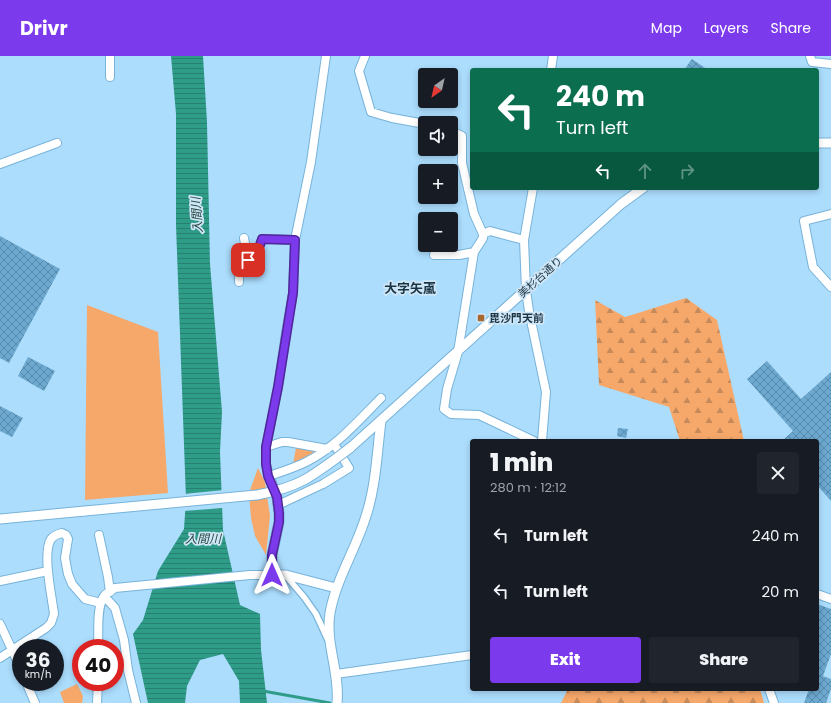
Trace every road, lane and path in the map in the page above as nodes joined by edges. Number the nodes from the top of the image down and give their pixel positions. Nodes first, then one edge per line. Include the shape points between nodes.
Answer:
1 (110, 56) edge
2 (326, 56) edge
3 (365, 56) edge
4 (553, 56) edge
5 (810, 56) edge
6 (831, 64) edge
7 (551, 68) edge
8 (110, 77) dead end
9 (418, 123) edge
10 (458, 134) edge
11 (57, 143) dead end
12 (819, 143) edge
13 (831, 143) edge
14 (0, 164) edge
15 (533, 190) edge
16 (640, 190) edge
17 (831, 214) edge
18 (483, 234) junction
19 (244, 238) dead end
20 (295, 240) junction
21 (524, 240) junction
22 (474, 252) junction
23 (434, 255) dead end
24 (248, 260) junction
25 (239, 282) dead end
26 (831, 286) edge
27 (526, 290) junction
28 (458, 352) junction
29 (381, 398) dead end
30 (381, 420) junction
31 (530, 439) edge
32 (542, 439) edge
33 (330, 446) junction
34 (266, 447) junction
35 (268, 476) junction
36 (278, 505) junction
37 (0, 519) edge
38 (99, 535) dead end
39 (48, 570) junction
40 (272, 575) junction
41 (286, 575) junction
42 (0, 581) edge
43 (336, 588) junction
44 (819, 595) edge
45 (105, 597) junction
46 (831, 599) edge
47 (0, 624) edge
48 (30, 639) edge
49 (98, 639) edge
50 (330, 644) junction
51 (12, 648) edge
52 (12, 651) edge
53 (470, 655) edge
54 (0, 658) edge
55 (336, 674) junction
56 (30, 691) edge
57 (98, 691) edge
58 (770, 691) edge
59 (337, 702) edge
60 (35, 703) edge
61 (97, 703) edge
62 (136, 703) edge
63 (774, 703) edge

1 - 8 street
2 - 20 street via 311,162
3 - 9 street via 359,71 370,112
4 - 7 street
5 - 6 street via 812,62
10 - 18 street via 462,136 462,163 474,214
11 - 14 street
12 - 13 street
15 - 21 street
16 - 27 street, 美杉台通り
17 - 26 street via 804,221 813,267
18 - 21 street via 490,231
18 - 22 street
19 - 24 street
20 - 24 street via 262,239
20 - 34 street via 293,293
21 - 27 street
22 - 23 street
22 - 28 street
24 - 25 street via 239,271
27 - 28 street, 美杉台通り
27 - 32 street via 546,392
28 - 30 street, 美杉台通り
28 - 31 street via 444,409 451,414 478,415
29 - 33 street
30 - 37 street, 美杉台通り, bridge via 323,468 303,481 281,490 257,496
30 - 43 street via 369,505
33 - 34 street via 282,442
33 - 35 street via 307,462
33 - 36 street via 349,468 323,484
34 - 35 street
35 - 36 street
36 - 40 street via 279,522 272,555
38 - 45 street via 108,577
39 - 42 street
39 - 45 street via 48,547 51,539 62,533 68,539 65,558 72,584 83,598
39 - 48 street via 54,614 51,623
40 - 41 street
40 - 45 street via 118,588
41 - 43 street
41 - 50 street via 316,614
43 - 50 street via 330,614
44 - 46 street
45 - 49 street via 99,614
45 - 62 street via 115,608
47 - 51 street
50 - 55 street
52 - 54 street
53 - 55 street
55 - 59 street
56 - 60 street
57 - 61 street
58 - 63 street

